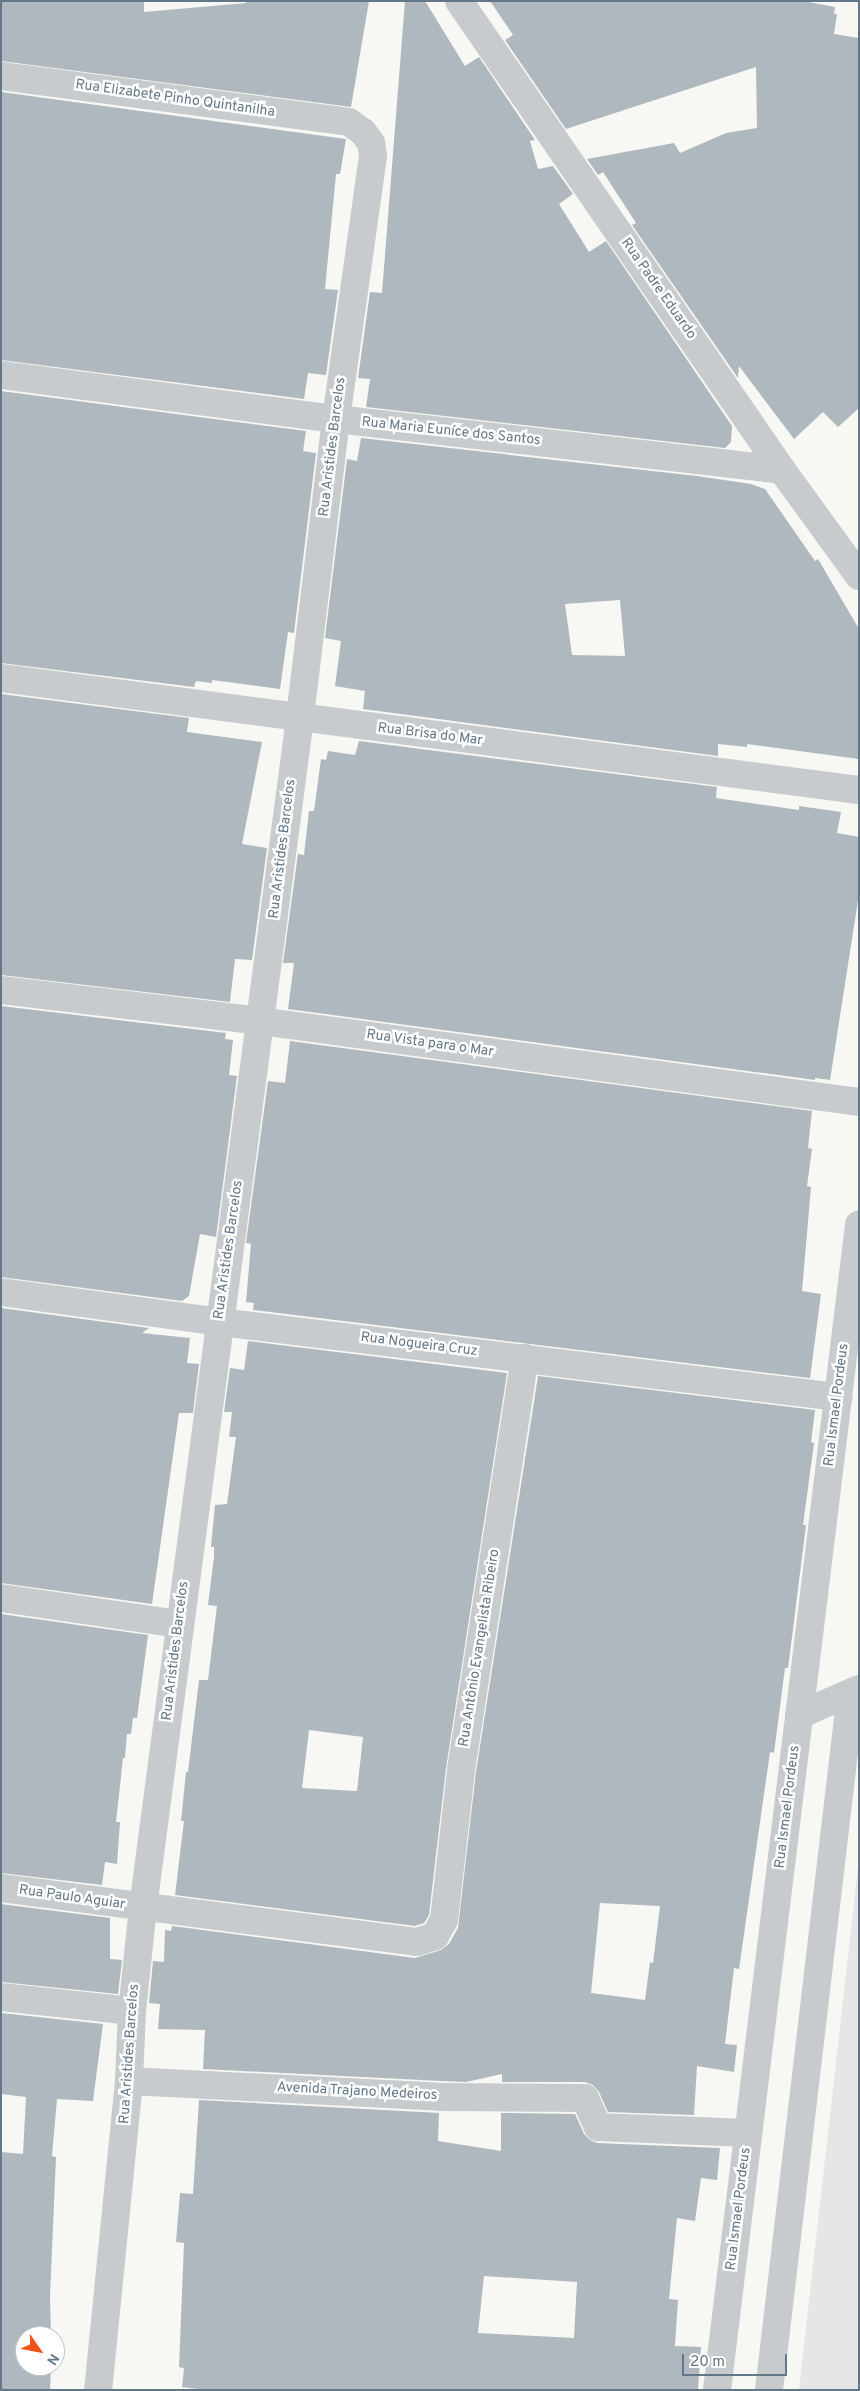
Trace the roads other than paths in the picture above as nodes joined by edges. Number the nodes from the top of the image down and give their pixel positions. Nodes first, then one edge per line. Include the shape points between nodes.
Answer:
1 (460, 1) edge
2 (1, 76) edge
3 (349, 122) joint
4 (1, 375) edge
5 (336, 419) junction
6 (782, 470) junction
7 (859, 576) edge
8 (1, 678) edge
9 (300, 718) junction
10 (859, 790) edge
11 (1, 990) edge
12 (260, 1021) junction
13 (859, 1102) edge
14 (859, 1225) edge
15 (1, 1292) edge
16 (220, 1322) junction
17 (526, 1358) junction
18 (838, 1397) junction
19 (1, 1598) edge
20 (179, 1624) junction
21 (855, 1691) edge
22 (799, 1715) junction
23 (1, 1888) edge
24 (143, 1908) junction
25 (435, 1936) joint
26 (1, 1996) edge
27 (132, 2011) junction
28 (129, 2080) junction
29 (748, 2133) junction
30 (98, 2390) edge
31 (717, 2390) edge
32 (769, 2390) edge

1 - 6 street, Rua Padre Eduardo
2 - 3 street, Rua Elizabete Pinho Quintanilha
3 - 5 street, Rua Aristides Barcelos via 371,143 373,156
4 - 5 street, Rua Maria Euníce dos Santos
5 - 6 street, Rua Maria Euníce dos Santos
5 - 9 street, Rua Aristides Barcelos
6 - 7 street, Rua Padre Eduardo
8 - 9 street, Rua Brisa do Mar
9 - 10 street, Rua Brisa do Mar
9 - 12 street, Rua Aristides Barcelos
11 - 12 street, Rua Vista para o Mar
12 - 13 street, Rua Vista para o Mar
12 - 16 street, Rua Aristides Barcelos
14 - 18 street, Rua Ismael Pordeus
15 - 16 street, Rua Nogueira Cruz
16 - 17 street, Rua Nogueira Cruz
16 - 20 street, Rua Aristides Barcelos
17 - 18 street, Rua Nogueira Cruz
17 - 25 street, Rua Antônio Evangelista Ribeiro via 461,1770 444,1920
18 - 22 street, Rua Ismael Pordeus
19 - 20 street
20 - 24 street, Rua Aristides Barcelos
21 - 22 street
21 - 32 street
22 - 29 street, Rua Ismael Pordeus
23 - 24 street, Rua Paulo Aguiar
24 - 25 street, Rua Paulo Aguiar via 418,1942
24 - 27 street, Rua Aristides Barcelos
26 - 27 street
27 - 28 street, Rua Aristides Barcelos
28 - 29 street, Avenida Trajano Medeiros via 441,2097 585,2098 598,2127
28 - 30 street, Rua Aristides Barcelos
29 - 31 street, Rua Ismael Pordeus

